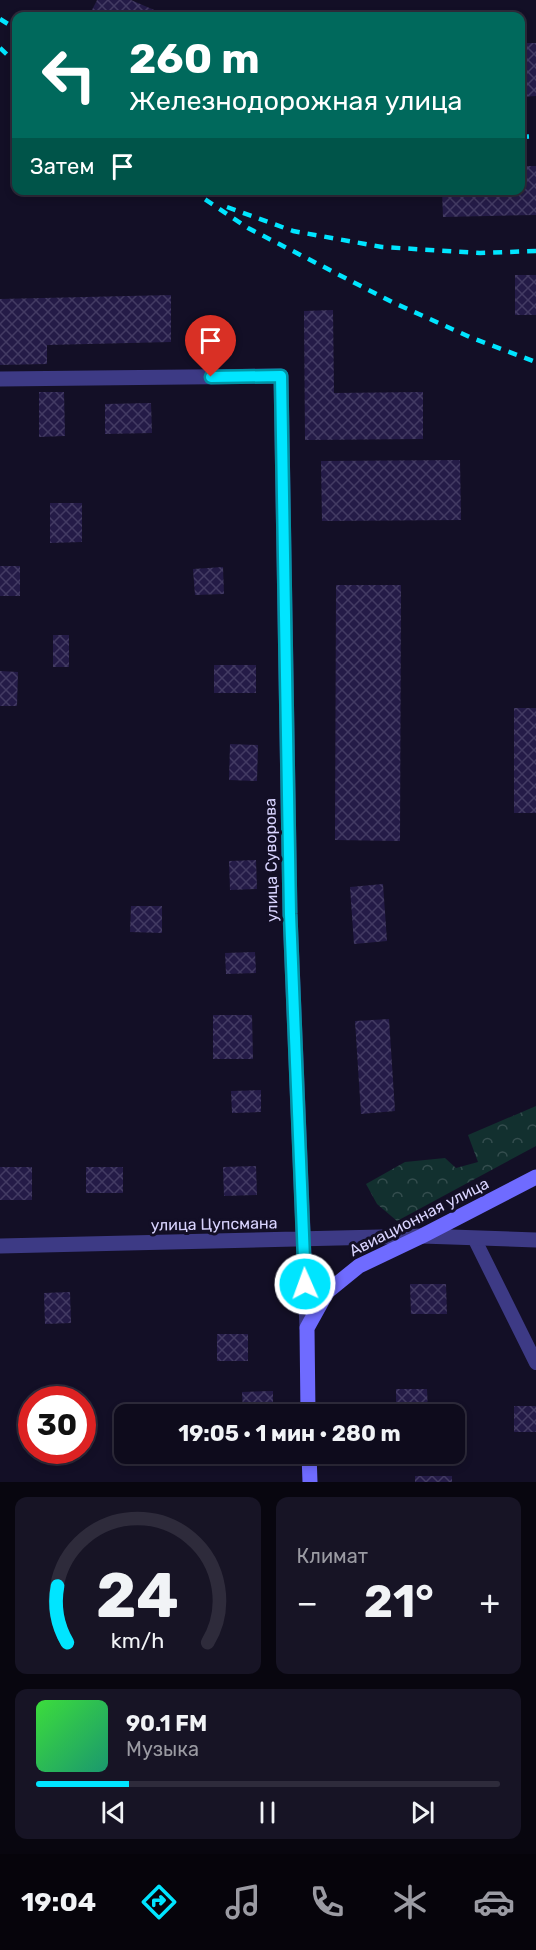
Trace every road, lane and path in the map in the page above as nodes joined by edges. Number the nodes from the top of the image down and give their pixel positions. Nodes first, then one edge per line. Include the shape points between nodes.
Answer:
1 (0, 380) edge
2 (536, 1177) edge
3 (422, 1236) junction
4 (474, 1238) junction
5 (303, 1240) junction
6 (536, 1240) edge
7 (0, 1246) edge
8 (307, 1328) junction
9 (536, 1363) edge
10 (308, 1404) edge
11 (309, 1464) edge
12 (310, 1482) edge

1 - 5 street, улица Суворова via 281,376 290,914
2 - 3 main road, Авиационная улица
3 - 4 street, улица Цупсмана
3 - 5 street, улица Цупсмана
3 - 8 main road, Авиационная улица via 358,1266 327,1292
4 - 6 street, улица Цупсмана
4 - 9 lane
5 - 7 street, улица Цупсмана
5 - 8 street, улица Суворова
8 - 10 main road, улица Суворова
11 - 12 main road

